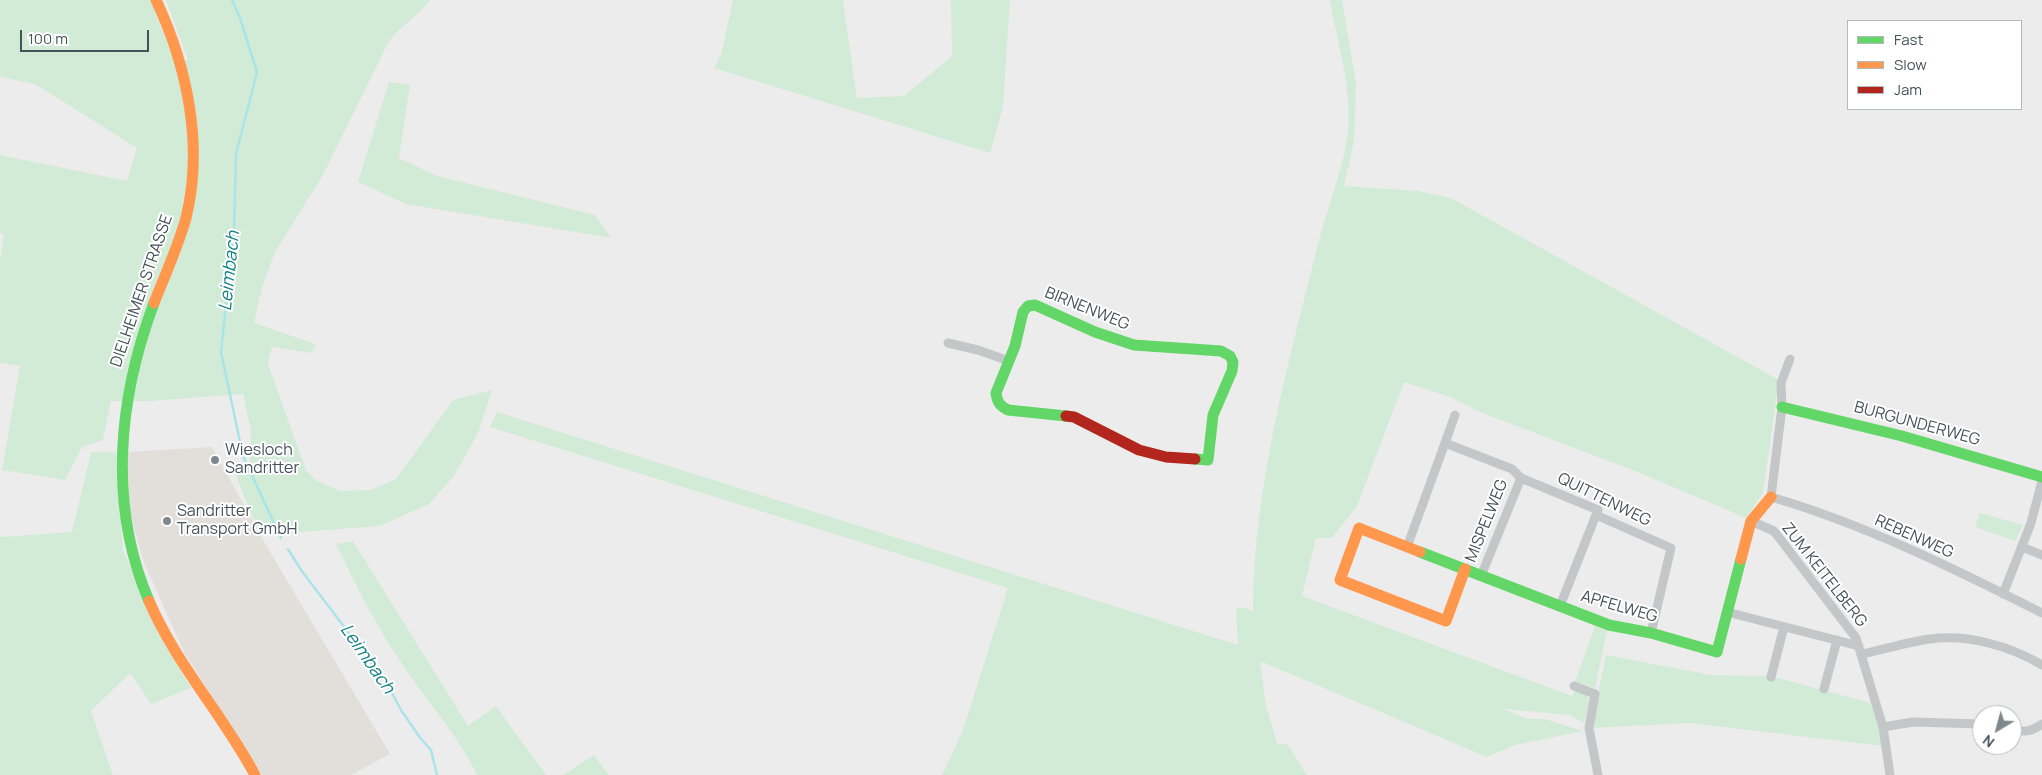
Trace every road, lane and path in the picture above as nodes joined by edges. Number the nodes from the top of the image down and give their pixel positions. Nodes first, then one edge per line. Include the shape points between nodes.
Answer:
1 (156, 0) edge
2 (948, 343) dead end
3 (1790, 359) dead end
4 (1009, 361) junction
5 (1782, 407) junction
6 (1455, 415) dead end
7 (1445, 443) junction
8 (2042, 477) edge
9 (1521, 478) junction
10 (2042, 481) edge
11 (1770, 497) junction
12 (1596, 515) junction
13 (1751, 521) junction
14 (1407, 547) junction
15 (2022, 547) junction
16 (2042, 556) edge
17 (1465, 569) junction
18 (1481, 576) junction
19 (2003, 594) junction
20 (1560, 606) junction
21 (1727, 612) junction
22 (2042, 613) edge
23 (1784, 627) junction
24 (1651, 633) junction
25 (1837, 640) junction
26 (1861, 650) junction
27 (2042, 665) edge
28 (1771, 677) dead end
29 (1574, 686) dead end
30 (1824, 689) dead end
31 (1972, 724) edge
32 (2042, 724) edge
33 (1882, 727) junction
34 (2022, 731) edge
35 (255, 775) edge
36 (1598, 775) edge
37 (1890, 775) edge

1 - 35 street, DIELHEIMER STRASSE via 172,33 190,106 193,154 190,202 130,378 122,440 125,516 142,587 164,634
2 - 4 street
3 - 5 street via 1781,383
4 - 4 street, BIRNENWEG via 1022,312 1035,305 1095,332 1134,345 1221,351 1233,362 1213,415 1208,460 1166,457 1139,450 1074,417 1001,407 996,393
5 - 8 street, BURGUNDERWEG via 1902,436
5 - 11 street
6 - 7 street
7 - 9 street, QUITTENWEG via 1512,469
7 - 14 street
9 - 12 street, QUITTENWEG via 1598,510
9 - 18 street, MISPELWEG
10 - 15 street via 2032,524
11 - 13 street, APFELWEG
11 - 19 street, REBENWEG via 1818,511
12 - 20 street
12 - 24 street, QUITTENWEG via 1671,548
13 - 21 street, APFELWEG
13 - 26 street, ZUM KEITELBERG via 1774,531 1856,638
14 - 17 street, APFELWEG
14 - 17 street, APFELWEG via 1359,528 1340,580 1446,621
15 - 16 street
15 - 19 street
17 - 18 street, APFELWEG
18 - 20 street, APFELWEG
19 - 22 street, REBENWEG
20 - 24 street, APFELWEG via 1609,625
21 - 23 street
21 - 24 street, APFELWEG via 1717,652
23 - 25 street
23 - 28 street
25 - 26 street
25 - 30 street
26 - 27 street via 1931,639 1958,639 2005,647
26 - 33 street, ZUM KEITELBERG
29 - 36 street via 1595,694 1589,728
31 - 33 street via 1913,722
32 - 34 street via 2034,731
33 - 37 street, ZUM KEITELBERG

